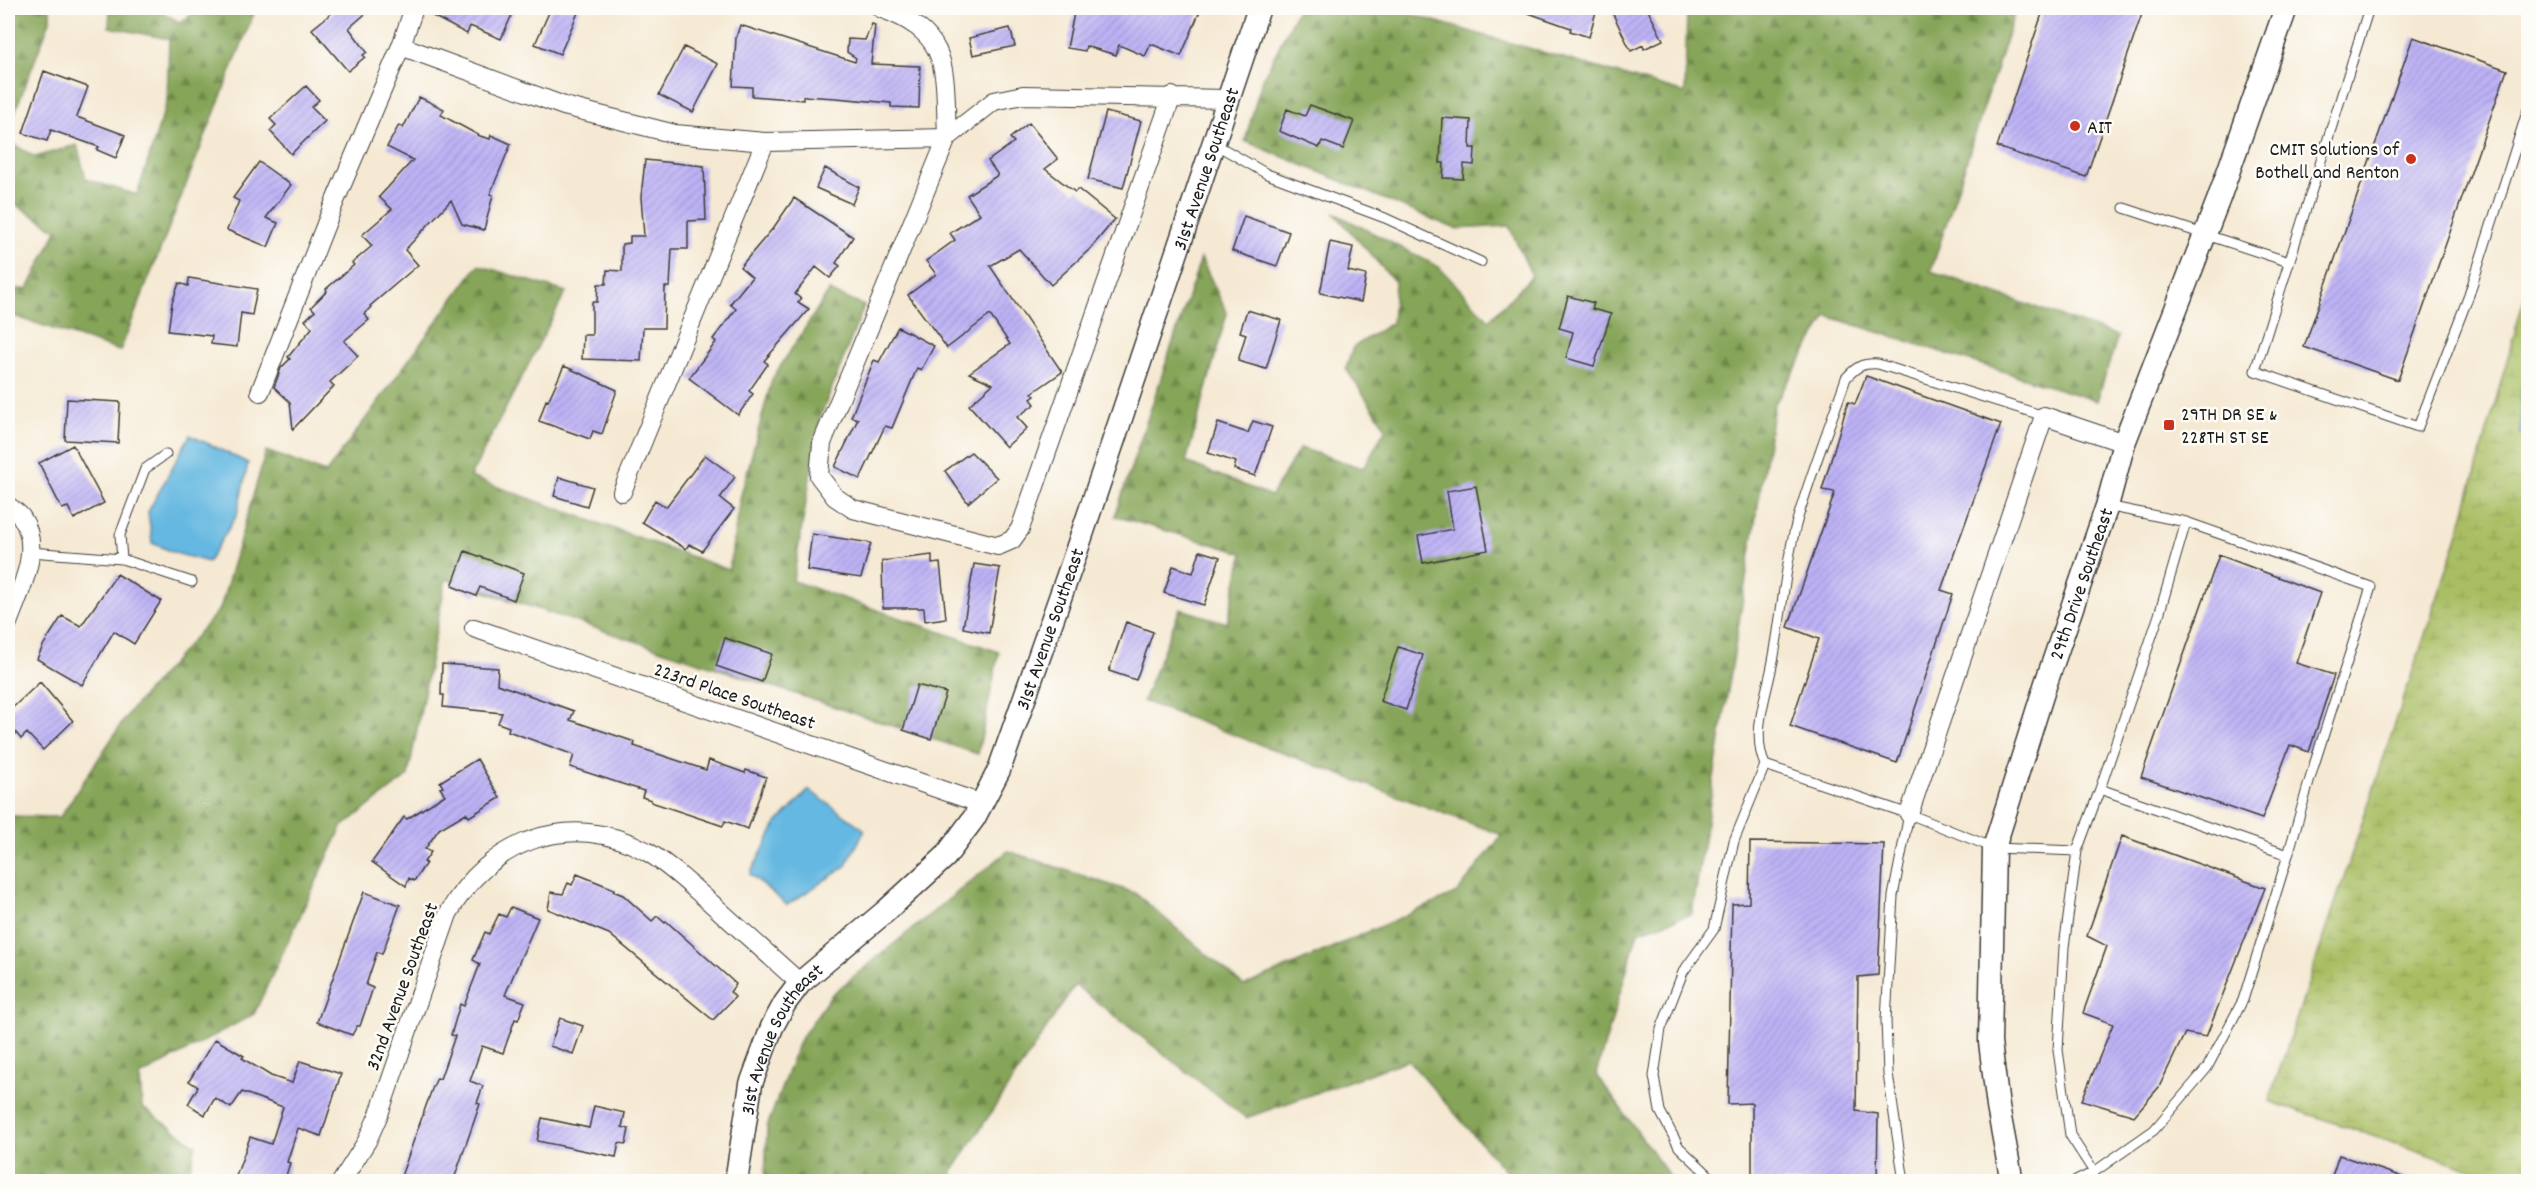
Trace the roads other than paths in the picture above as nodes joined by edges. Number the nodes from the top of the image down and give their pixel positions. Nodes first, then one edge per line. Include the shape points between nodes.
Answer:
1 (414, 8) edge
2 (880, 8) edge
3 (1259, 8) edge
4 (2286, 8) edge
5 (2369, 8) edge
6 (401, 46) junction
7 (1172, 96) junction
8 (1228, 99) junction
9 (2529, 109) edge
10 (947, 138) junction
11 (765, 142) junction
12 (1213, 143) junction
13 (2124, 208) dead end
14 (2205, 235) junction
15 (1481, 262) dead end
16 (2289, 262) junction
17 (260, 392) dead end
18 (2044, 416) junction
19 (2124, 443) junction
20 (166, 454) dead end
21 (622, 492) dead end
22 (8, 506) edge
23 (2107, 506) junction
24 (2186, 522) junction
25 (30, 552) junction
26 (122, 559) junction
27 (192, 582) dead end
28 (8, 623) edge
29 (474, 628) dead end
30 (1765, 765) junction
31 (2100, 789) junction
32 (982, 804) junction
33 (1909, 814) junction
34 (1994, 848) junction
35 (2077, 851) junction
36 (2288, 855) junction
37 (800, 982) junction
38 (2094, 1172) junction
39 (341, 1182) edge
40 (736, 1182) edge
41 (1716, 1182) edge
42 (1905, 1182) edge
43 (2012, 1182) edge
44 (2074, 1182) edge

1 - 6 street
2 - 10 street via 923,29 939,51
3 - 8 street, 31st Avenue Southeast
4 - 14 street, 29th Drive Southeast
5 - 16 lane
6 - 11 street via 564,106 675,134
6 - 17 street
7 - 8 street
7 - 10 street via 1023,95 994,100
7 - 10 street via 1020,530 1012,540 998,546 853,509 835,497 819,476 822,443
8 - 12 street, 31st Avenue Southeast
9 - 16 lane via 2469,295 2418,427 2254,371
10 - 11 street
11 - 21 street
12 - 15 lane via 1267,174 1385,218
12 - 32 street, 31st Avenue Southeast via 1020,713
13 - 14 lane
14 - 16 lane
14 - 19 street, 29th Drive Southeast
18 - 19 street
18 - 30 lane via 1878,364 1856,367 1846,378 1792,543 1759,734
18 - 33 street
19 - 23 street, 29th Drive Southeast
20 - 26 lane via 145,469 120,535
22 - 25 street via 22,518
23 - 24 lane
23 - 34 street, 29th Drive Southeast
24 - 31 lane
24 - 36 lane via 2371,587
25 - 26 lane
25 - 28 street via 27,572
26 - 27 lane
29 - 32 street, 223rd Place Southeast
30 - 33 lane
30 - 41 lane via 1734,841 1714,930 1683,972 1661,1029 1654,1076 1660,1111 1679,1147
31 - 35 lane
31 - 36 lane
32 - 37 street, 31st Avenue Southeast via 945,857
33 - 34 lane
33 - 42 lane via 1893,896 1886,1020 1888,1074
34 - 35 lane
34 - 43 street, 29th Drive Southeast via 1990,1042
35 - 38 lane via 2064,947 2058,1050 2070,1135
36 - 38 lane via 2243,1000 2206,1068 2154,1130
37 - 39 street, 32nd Avenue Southeast via 647,852 591,834 537,836 487,864 460,893 448,914 379,1114
37 - 40 street, 31st Avenue Southeast via 772,1027 751,1084
38 - 44 lane

